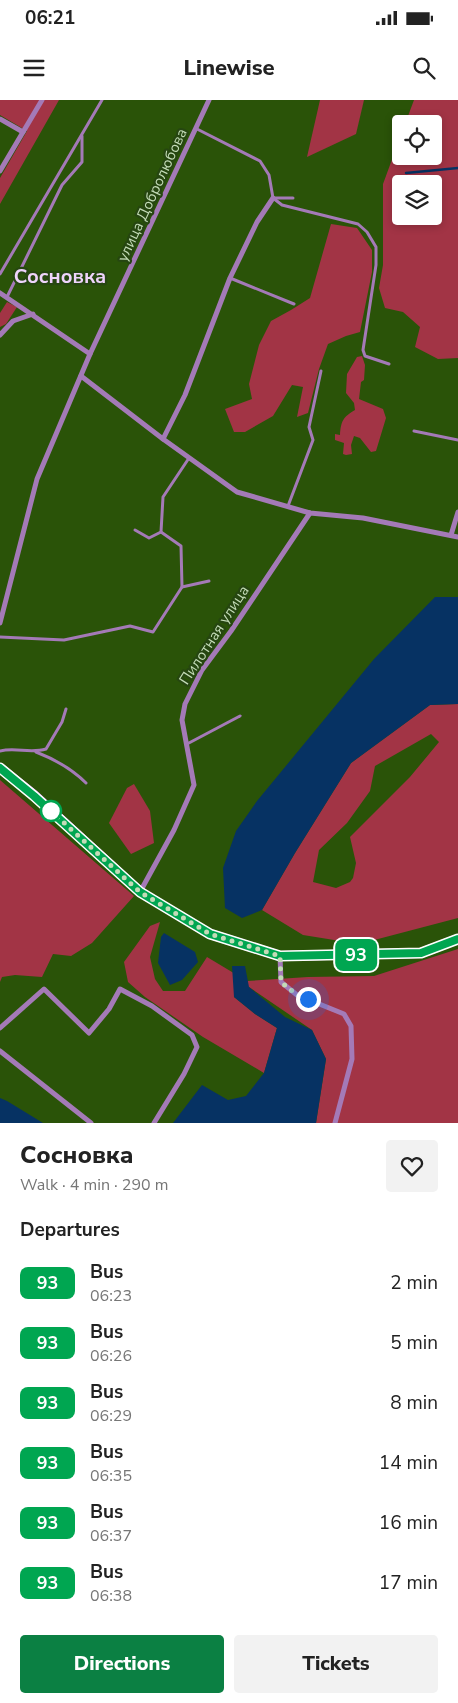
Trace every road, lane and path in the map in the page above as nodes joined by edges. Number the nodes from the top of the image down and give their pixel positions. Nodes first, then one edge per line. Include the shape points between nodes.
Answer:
1 (42, 100) edge
2 (102, 100) edge
3 (209, 100) edge
4 (0, 118) edge
5 (197, 129) junction
6 (23, 132) junction
7 (82, 135) junction
8 (0, 171) edge
9 (274, 198) junction
10 (293, 198) dead end
11 (0, 274) edge
12 (230, 278) junction
13 (0, 293) edge
14 (7, 298) junction
15 (294, 304) dead end
16 (33, 314) junction
17 (0, 335) edge
18 (90, 354) junction
19 (389, 364) dead end
20 (322, 371) dead end
21 (81, 376) junction
22 (414, 431) dead end
23 (163, 439) junction
24 (458, 440) edge
25 (189, 458) junction
26 (288, 507) junction
27 (458, 512) edge
28 (310, 513) junction
29 (135, 530) dead end
30 (161, 532) junction
31 (451, 535) junction
32 (458, 536) edge
33 (209, 581) dead end
34 (182, 587) junction
35 (0, 623) edge
36 (0, 637) edge
37 (66, 709) dead end
38 (240, 716) dead end
39 (187, 744) junction
40 (0, 751) edge
41 (35, 752) junction
42 (0, 768) edge
43 (86, 783) dead end
44 (140, 892) junction
45 (458, 939) edge
46 (280, 956) junction
47 (0, 1028) edge
48 (0, 1051) edge
49 (91, 1123) edge
50 (154, 1123) edge
51 (335, 1123) edge

1 - 6 street
2 - 7 lane
3 - 5 street, улица Добролюбова
4 - 6 street
5 - 9 lane via 260,161 269,175
5 - 18 street, улица Добролюбова
6 - 8 street
7 - 11 lane
7 - 14 lane via 82,162 62,185
9 - 10 lane
9 - 12 street via 257,222
9 - 19 lane via 282,205 358,224 367,232 376,247 376,265 364,356
12 - 15 lane
12 - 23 street via 186,395
13 - 14 street
14 - 16 street
16 - 17 street via 13,321
16 - 18 street
18 - 21 street, улица Добролюбова
20 - 26 lane via 310,427 313,440
21 - 23 street
21 - 35 street, улица Добролюбова via 37,480
22 - 24 lane
23 - 25 street
25 - 26 street via 237,492
25 - 30 lane via 163,497
26 - 28 street
27 - 31 street
28 - 31 street via 363,518
28 - 39 street, Пилотная улица via 202,670 185,704 182,720
29 - 30 lane via 148,538
30 - 34 lane via 181,546
31 - 32 street
33 - 34 lane
34 - 36 lane via 153,632 130,626 64,640
37 - 41 lane via 46,749
38 - 39 lane
39 - 44 street, Пилотная улица via 194,786
40 - 41 lane
41 - 43 lane via 49,757
42 - 44 main road
44 - 46 main road via 210,934
45 - 46 main road via 421,953
46 - 51 street via 281,982 297,995 344,1014 351,1026 352,1059
47 - 50 street via 44,989 89,1033 109,1009 120,989 152,1006 192,1035 197,1046
48 - 49 street

